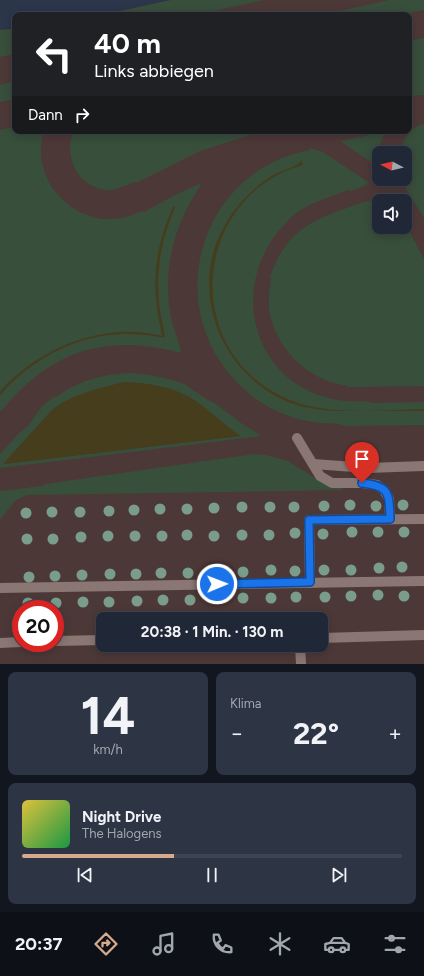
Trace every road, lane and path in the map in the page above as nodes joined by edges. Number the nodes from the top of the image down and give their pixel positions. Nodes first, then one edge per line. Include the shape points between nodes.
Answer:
1 (297, 438) dead end
2 (313, 464) junction
3 (424, 466) edge
4 (390, 519) junction
5 (424, 519) edge
6 (424, 581) edge
7 (310, 582) junction
8 (0, 588) edge
9 (424, 635) edge
10 (328, 638) edge
11 (96, 640) edge
12 (64, 641) edge
13 (12, 642) edge
14 (0, 643) edge
15 (300, 652) edge
16 (301, 664) edge

1 - 2 lane
2 - 3 lane via 368,468
2 - 4 lane via 320,476 332,483 377,485 384,490 389,499
4 - 5 lane
4 - 7 lane via 309,520
6 - 7 lane
7 - 8 lane
9 - 10 lane
11 - 12 lane
13 - 14 lane
15 - 16 lane

